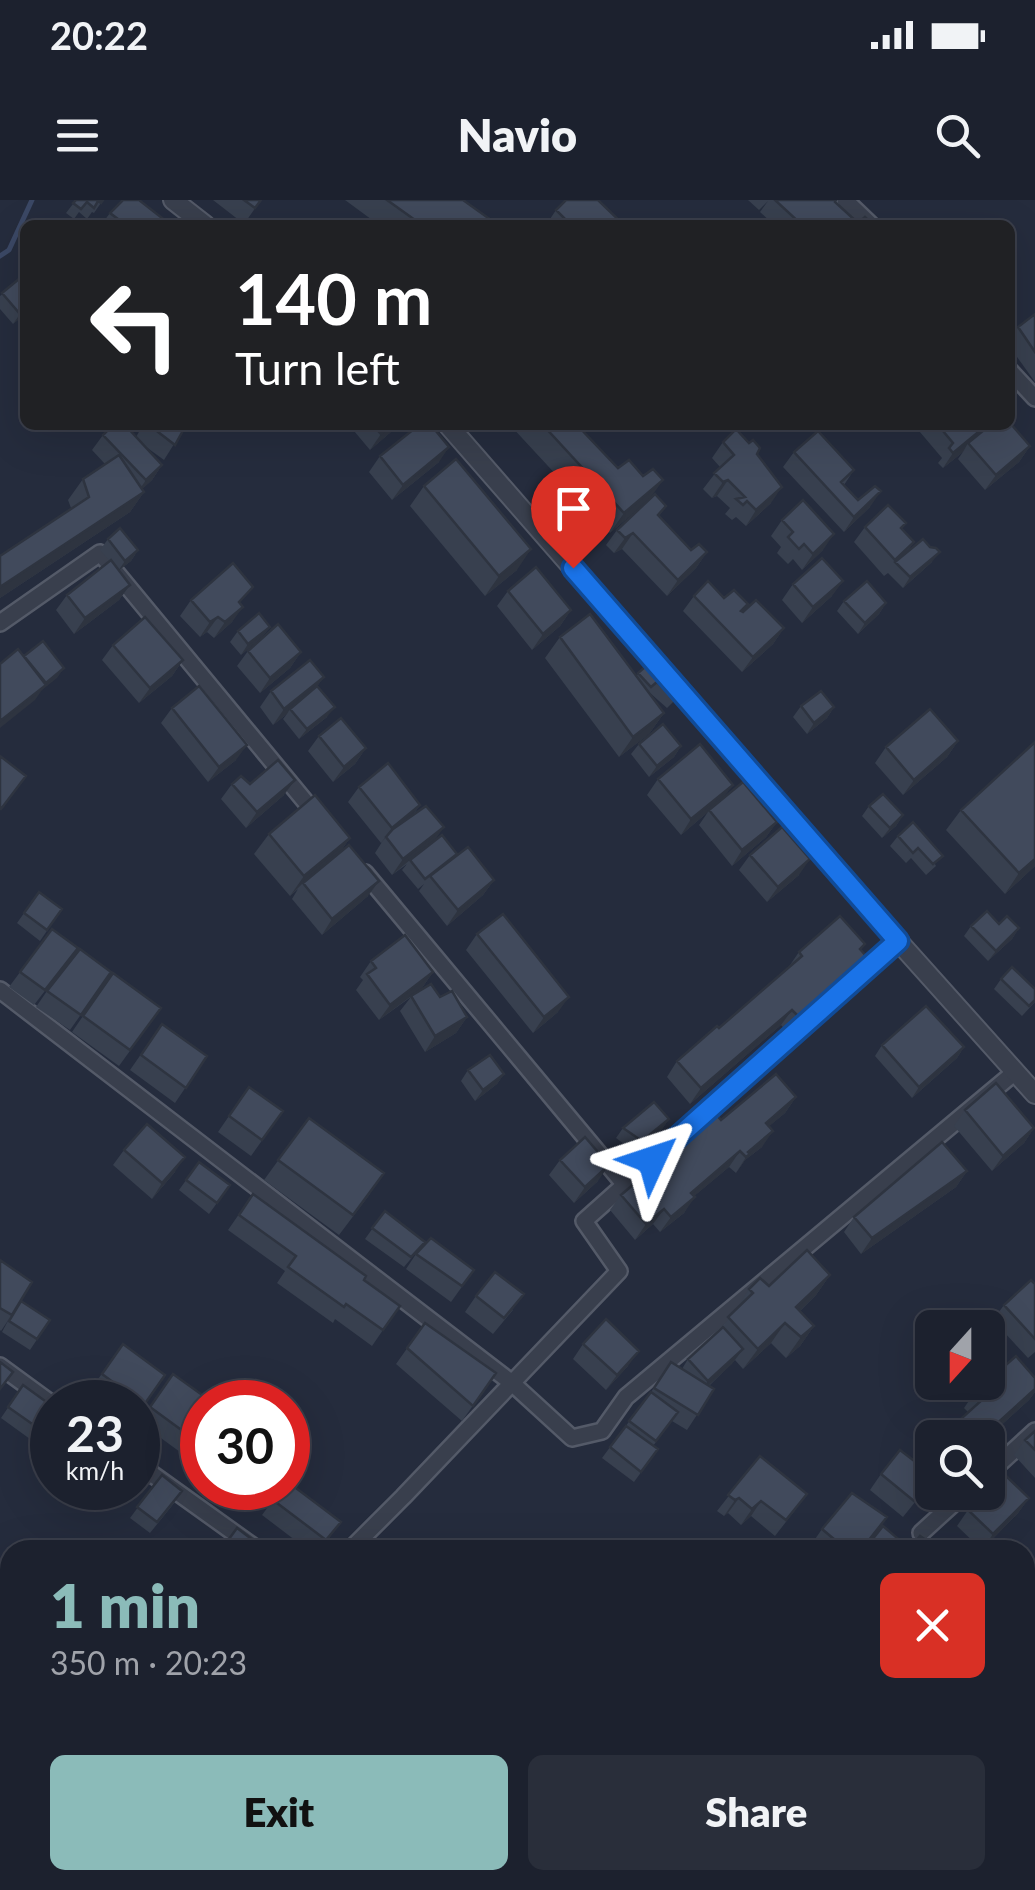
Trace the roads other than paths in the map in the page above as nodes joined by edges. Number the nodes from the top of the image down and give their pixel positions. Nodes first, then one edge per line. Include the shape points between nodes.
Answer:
1 (173, 200) edge
2 (845, 200) edge
3 (199, 220) edge
4 (866, 220) edge
5 (1015, 376) edge
6 (1035, 398) edge
7 (452, 430) edge
8 (0, 623) edge
9 (325, 824) edge
10 (350, 854) edge
11 (898, 941) junction
12 (0, 990) edge
13 (1016, 1072) junction
14 (1035, 1094) edge
15 (625, 1185) junction
16 (0, 1366) edge
17 (512, 1383) junction
18 (30, 1388) edge
19 (1035, 1431) edge
20 (1005, 1458) edge
21 (160, 1480) edge
22 (946, 1510) edge
23 (921, 1533) edge
24 (244, 1540) edge
25 (360, 1540) edge

1 - 3 street
2 - 4 street
5 - 6 street
7 - 11 street
8 - 9 street via 100,554
10 - 15 street
11 - 13 street
11 - 15 street
12 - 17 street
13 - 14 street
13 - 17 street via 626,1397 602,1430 572,1438
15 - 17 street via 584,1222 619,1271
16 - 18 street
17 - 25 street
19 - 20 street
21 - 24 street
22 - 23 street

